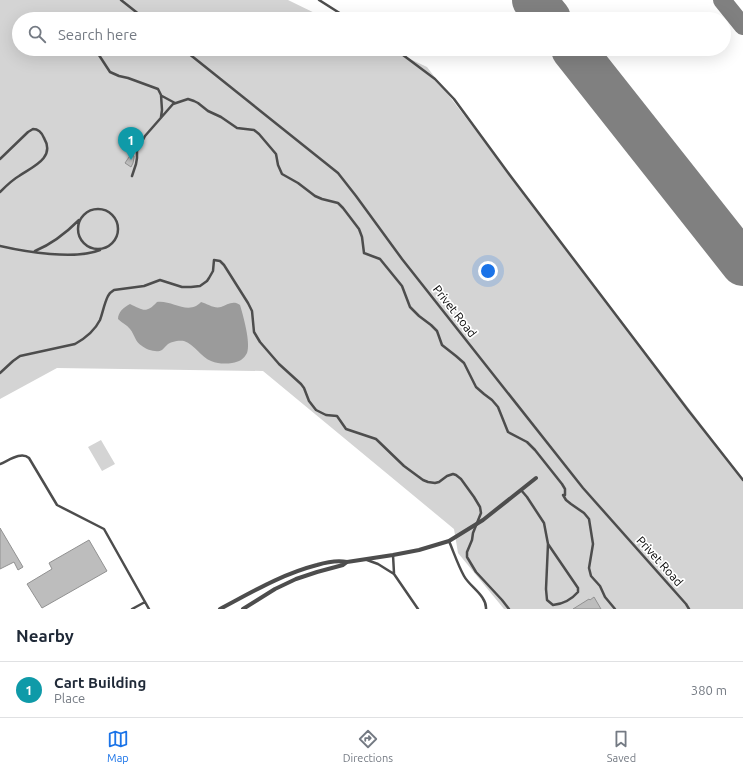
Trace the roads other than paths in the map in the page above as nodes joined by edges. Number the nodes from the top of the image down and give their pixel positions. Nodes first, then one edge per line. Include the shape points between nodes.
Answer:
1 (121, 0) edge
2 (319, 0) edge
3 (136, 12) edge
4 (338, 12) edge
5 (100, 56) edge
6 (192, 56) edge
7 (404, 56) edge
8 (161, 95) junction
9 (175, 103) junction
10 (161, 118) junction
11 (0, 159) edge
12 (132, 176) dead end
13 (0, 192) edge
14 (80, 220) junction
15 (0, 246) edge
16 (105, 248) junction
17 (34, 252) junction
18 (0, 373) edge
19 (0, 464) edge
20 (536, 478) dead end
21 (743, 480) edge
22 (521, 490) junction
23 (476, 525) junction
24 (449, 541) junction
25 (548, 544) junction
26 (393, 556) junction
27 (364, 559) junction
28 (347, 562) junction
29 (394, 574) junction
30 (145, 602) junction
31 (132, 609) edge
32 (149, 609) edge
33 (220, 609) edge
34 (243, 609) edge
35 (418, 609) edge
36 (486, 609) edge
37 (509, 609) edge
38 (615, 609) edge
39 (689, 609) edge

1 - 3 lane
2 - 4 lane
5 - 8 lane via 110,72 158,89
6 - 39 lane, Privet Road via 338,173 583,488
7 - 21 lane via 434,79 454,99
8 - 9 lane
8 - 10 lane
9 - 10 lane
9 - 38 lane via 188,99 194,101 237,128 254,130 276,154 282,174 315,196 338,203 344,208 359,229 364,252 380,259 402,286 410,306 437,331 442,345 464,363 476,387 498,407 508,432 527,442 535,450 562,484 566,500 589,519 593,544 589,572
10 - 12 lane via 137,151
11 - 13 lane via 33,129 38,129 47,143 44,159 15,178
14 - 16 lane via 78,234 81,240 92,248
14 - 16 lane via 84,214 97,208 114,216 118,222 118,234 116,240
14 - 17 lane via 52,243
15 - 17 lane
16 - 17 lane via 87,254 70,255
18 - 23 lane via 20,356 80,341 98,323 108,296 114,290 144,286 160,280 182,287 196,287 204,284 209,278 214,260 220,261 230,272 250,307 254,332 260,342 301,384 316,410 326,415 337,416 351,432 376,439 423,480 435,483 450,475 459,476 480,508
19 - 30 lane via 26,455 56,505 104,529
20 - 22 street
22 - 23 street
22 - 25 lane via 544,523
23 - 24 street
23 - 37 lane via 467,557 476,572
24 - 26 street
24 - 36 lane via 464,577 484,599
25 - 25 lane via 547,600 553,605 562,604 576,595 578,588
26 - 27 street
26 - 29 lane
27 - 28 street
27 - 29 lane
28 - 33 street via 340,560 288,574
28 - 34 street via 296,579
29 - 35 lane
30 - 31 lane
30 - 32 lane

